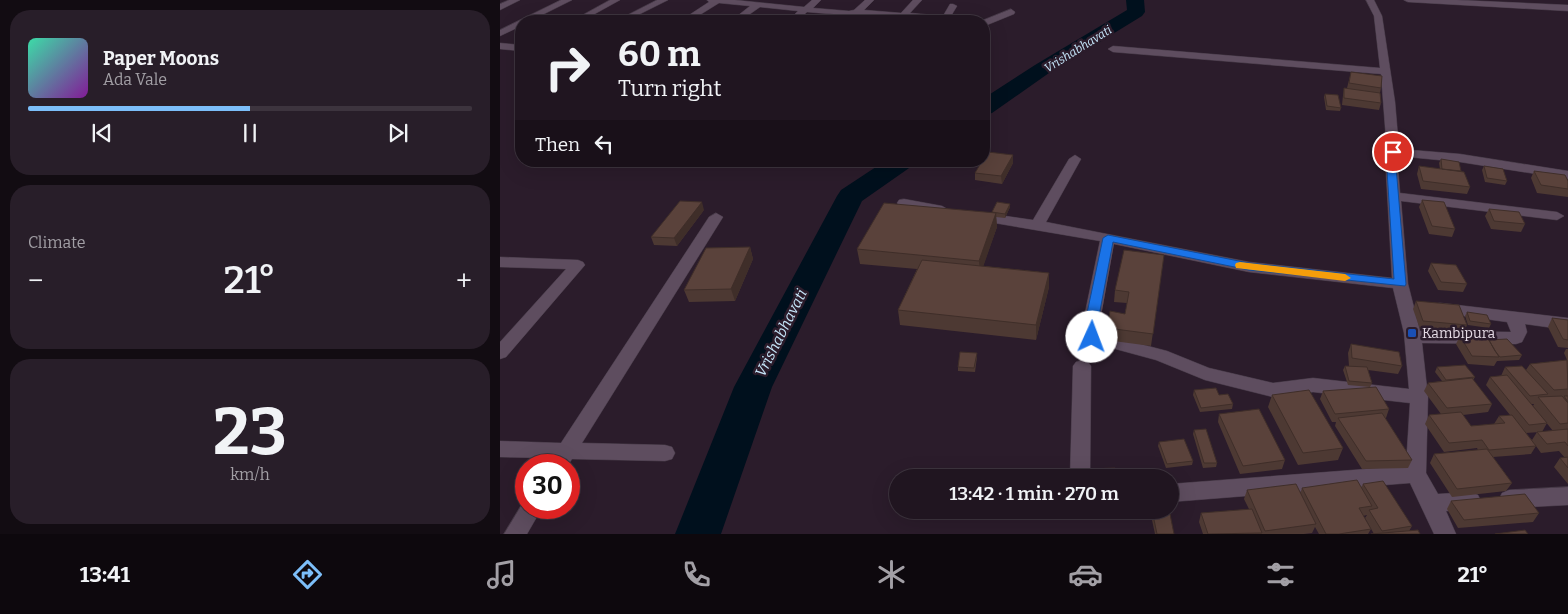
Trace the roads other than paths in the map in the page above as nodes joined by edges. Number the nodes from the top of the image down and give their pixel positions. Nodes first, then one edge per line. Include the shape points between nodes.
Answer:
1 (516, 0) edge
2 (568, 0) edge
3 (616, 0) edge
4 (664, 0) edge
5 (715, 0) edge
6 (818, 0) edge
7 (870, 0) edge
8 (918, 0) edge
9 (1370, 0) edge
10 (1408, 0) edge
11 (758, 6) junction
12 (953, 6) dead end
13 (500, 7) edge
14 (1568, 8) edge
15 (806, 10) junction
16 (1011, 12) dead end
17 (853, 13) junction
18 (537, 15) edge
19 (587, 15) edge
20 (633, 15) edge
21 (693, 15) edge
22 (744, 15) edge
23 (800, 15) edge
24 (850, 15) edge
25 (872, 15) edge
26 (904, 15) edge
27 (947, 15) edge
28 (990, 20) edge
29 (515, 26) edge
30 (500, 33) edge
31 (500, 46) edge
32 (515, 47) edge
33 (1113, 48) dead end
34 (1386, 71) junction
35 (1393, 152) junction
36 (1075, 159) dead end
37 (1568, 175) edge
38 (1394, 196) junction
39 (904, 204) edge
40 (1557, 216) dead end
41 (716, 217) dead end
42 (1037, 225) junction
43 (1108, 238) junction
44 (500, 262) edge
45 (1400, 284) junction
46 (1404, 304) junction
47 (1514, 317) junction
48 (1568, 324) edge
49 (1412, 337) junction
50 (500, 353) edge
51 (1082, 366) dead end
52 (1419, 397) junction
53 (500, 449) edge
54 (665, 453) dead end
55 (539, 454) edge
56 (564, 454) edge
57 (580, 456) edge
58 (1080, 469) edge
59 (1416, 474) junction
60 (1179, 492) edge
61 (1568, 496) edge
62 (1432, 503) junction
63 (524, 519) edge
64 (515, 534) edge
65 (1446, 534) edge

1 - 13 street
2 - 18 street
3 - 19 street
4 - 20 street
5 - 11 street
5 - 21 street
6 - 15 street
7 - 17 street
8 - 26 street
9 - 34 street via 1378,16
10 - 14 street
11 - 15 street
11 - 22 street
12 - 27 street
15 - 17 street
15 - 23 street
16 - 28 street
17 - 24 street
17 - 25 street
29 - 30 street
31 - 32 street
33 - 34 street
34 - 35 street
35 - 37 street via 1460,158
35 - 38 street
36 - 42 street
38 - 40 street
38 - 45 street
39 - 42 street
41 - 56 street
42 - 43 street
43 - 45 street via 1249,267
43 - 52 street via 1089,332 1092,337 1161,355 1206,374 1272,390 1313,385
44 - 50 street via 578,265
45 - 46 street
46 - 47 street
46 - 49 street
47 - 48 street
47 - 49 street via 1519,332 1516,338
49 - 52 street
51 - 58 street
52 - 59 street
53 - 55 street
54 - 57 street
59 - 60 street
59 - 62 street
61 - 62 street
62 - 65 street
63 - 64 street

